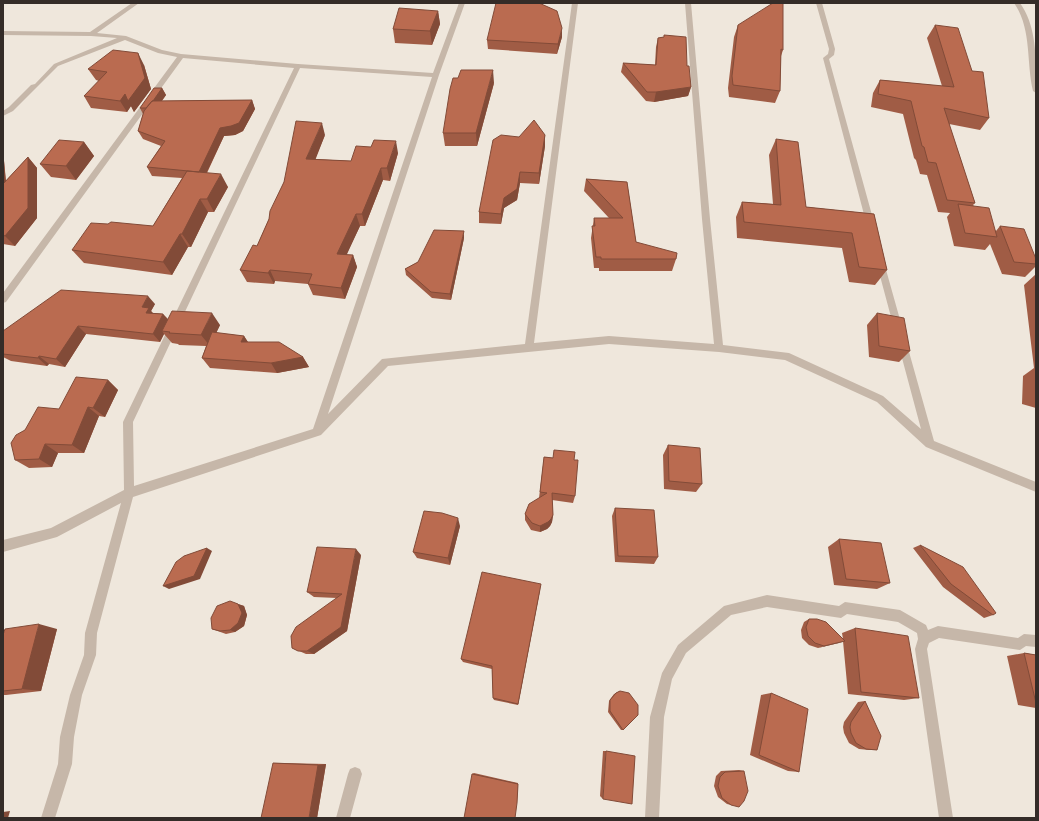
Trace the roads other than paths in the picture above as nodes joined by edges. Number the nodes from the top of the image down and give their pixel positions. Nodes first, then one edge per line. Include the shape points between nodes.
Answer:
1 (136, 3) edge
2 (462, 3) edge
3 (575, 3) edge
4 (688, 3) edge
5 (819, 3) edge
6 (1017, 3) edge
7 (3, 33) edge
8 (91, 34) junction
9 (124, 37) junction
10 (181, 56) junction
11 (298, 66) junction
12 (436, 75) junction
13 (1036, 91) edge
14 (3, 114) edge
15 (872, 232) edge
16 (879, 255) edge
17 (3, 300) edge
18 (529, 347) junction
19 (719, 348) junction
20 (317, 432) junction
21 (930, 444) junction
22 (1036, 487) edge
23 (129, 493) junction
24 (3, 546) edge
25 (924, 639) junction
26 (1036, 642) edge
27 (355, 774) dead end
28 (48, 818) edge
29 (342, 818) edge
30 (652, 818) edge
31 (946, 818) edge

1 - 8 street
2 - 12 street
3 - 18 street
4 - 19 street
5 - 15 street via 832,49 831,55 826,58
6 - 13 street via 1030,32 1032,74
7 - 8 street
8 - 9 street
9 - 10 street via 160,52
9 - 14 street via 56,65
10 - 11 street
10 - 17 street
11 - 12 street
11 - 23 street via 128,422
12 - 20 street
16 - 21 street
18 - 19 street via 609,340
18 - 20 street via 385,362
19 - 21 street via 793,359 880,399
20 - 23 street
21 - 22 street
23 - 24 street via 53,533
23 - 28 street via 91,633 90,656 76,695 67,737 65,764
25 - 26 street via 938,632 1020,644 1024,640
25 - 30 street via 922,629 900,616 845,608 841,612 767,601 728,610 682,649 666,677 657,717
25 - 31 street via 921,649
27 - 29 street

